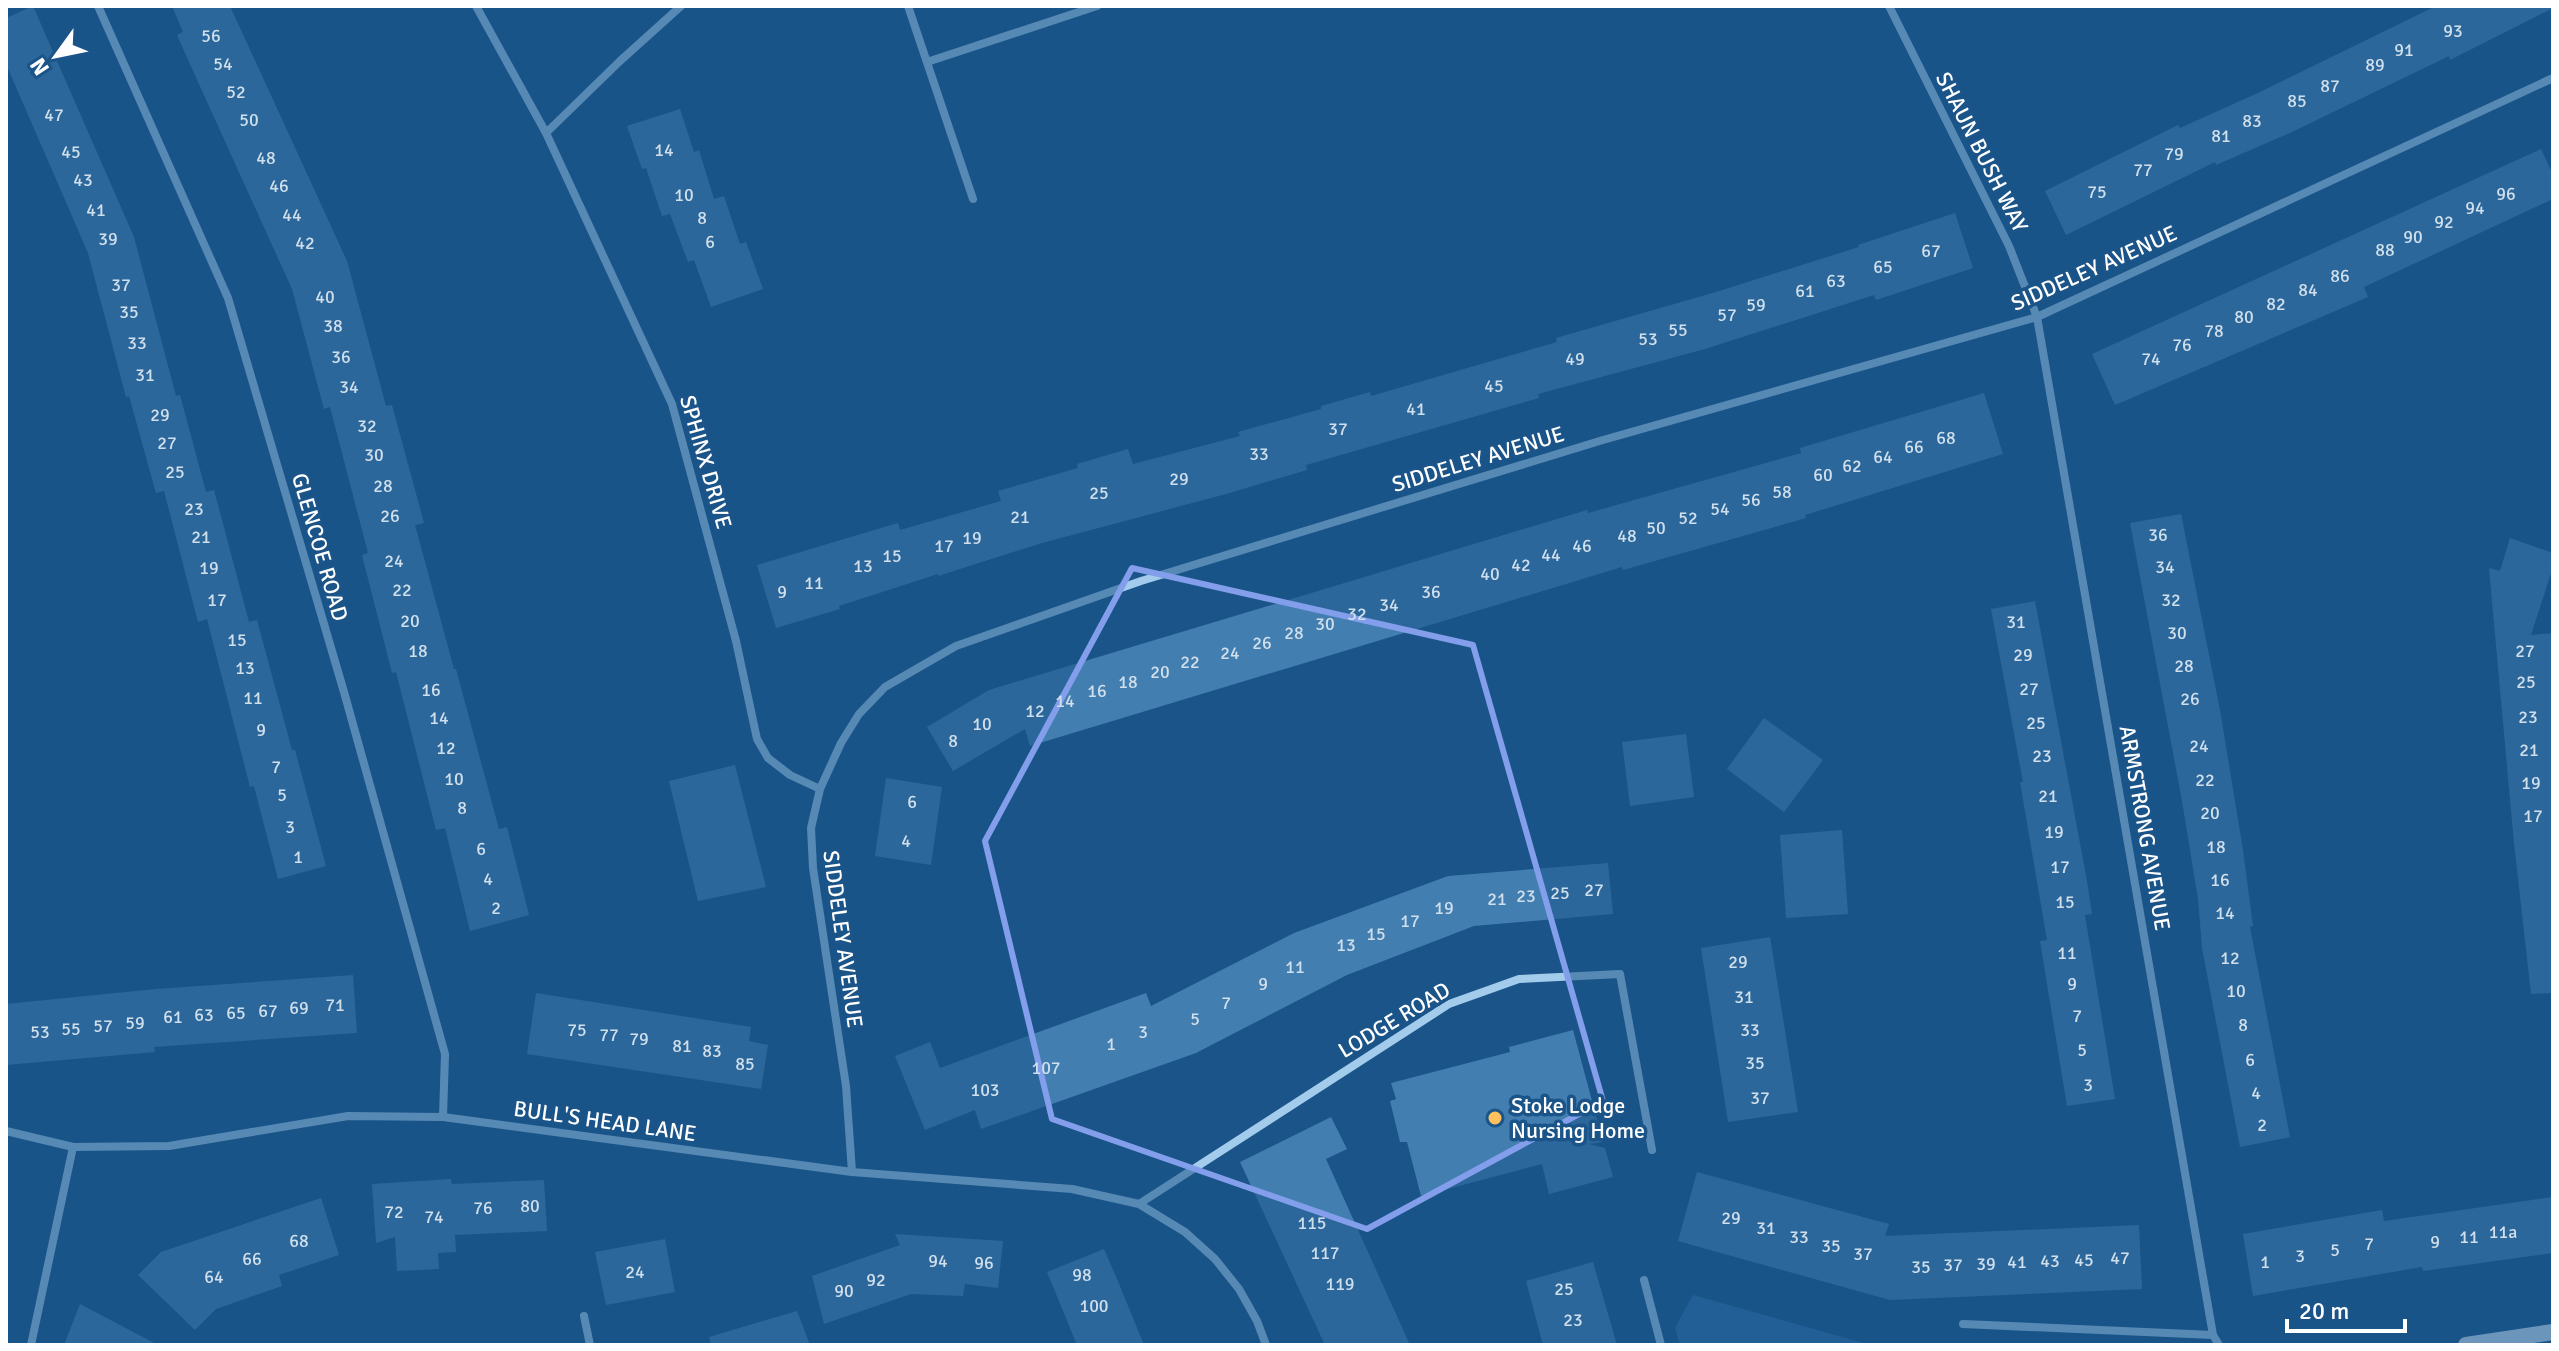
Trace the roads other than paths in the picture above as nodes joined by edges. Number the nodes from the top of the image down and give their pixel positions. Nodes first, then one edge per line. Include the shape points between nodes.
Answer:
1 (98, 6) edge
2 (476, 6) edge
3 (681, 6) edge
4 (908, 6) edge
5 (1097, 6) edge
6 (1889, 6) edge
7 (927, 62) junction
8 (2553, 78) edge
9 (546, 133) junction
10 (973, 199) dead end
11 (2037, 317) junction
12 (820, 789) junction
13 (443, 1117) junction
14 (6, 1131) edge
15 (73, 1147) junction
16 (1652, 1150) dead end
17 (852, 1172) junction
18 (1139, 1204) junction
19 (1644, 1280) dead end
20 (584, 1316) dead end
21 (1963, 1324) dead end
22 (2553, 1332) edge
23 (2213, 1335) junction
24 (31, 1345) edge
25 (590, 1345) edge
26 (1266, 1345) edge
27 (1661, 1345) edge
28 (2219, 1345) edge
29 (2466, 1345) edge

1 - 13 street, GLENCOE ROAD via 228,298 445,1054
2 - 9 street, SPHINX DRIVE
3 - 9 street
4 - 7 street
5 - 7 street
6 - 11 street, SHAUN BUSH WAY via 2009,246
7 - 10 street
8 - 11 street, SIDDELEY AVENUE
9 - 12 street, SPHINX DRIVE via 672,404 757,739 768,758
11 - 12 street, SIDDELEY AVENUE via 1603,440 1141,581 956,646 885,687 859,714
11 - 23 street, ARMSTRONG AVENUE
12 - 17 street, SIDDELEY AVENUE via 811,828 813,868 846,1086
13 - 15 street, BULL'S HEAD LANE via 348,1116 169,1146
13 - 17 street, BULL'S HEAD LANE
14 - 15 street, BULL'S HEAD LANE
15 - 24 street
16 - 18 street, LODGE ROAD via 1620,974 1519,979 1449,1004
17 - 18 street, BULL'S HEAD LANE via 1072,1189
18 - 26 street, BULL'S HEAD LANE via 1185,1232 1215,1259 1239,1289
19 - 27 street
20 - 25 street
21 - 23 street
22 - 29 street
23 - 28 street, ARMSTRONG AVENUE

